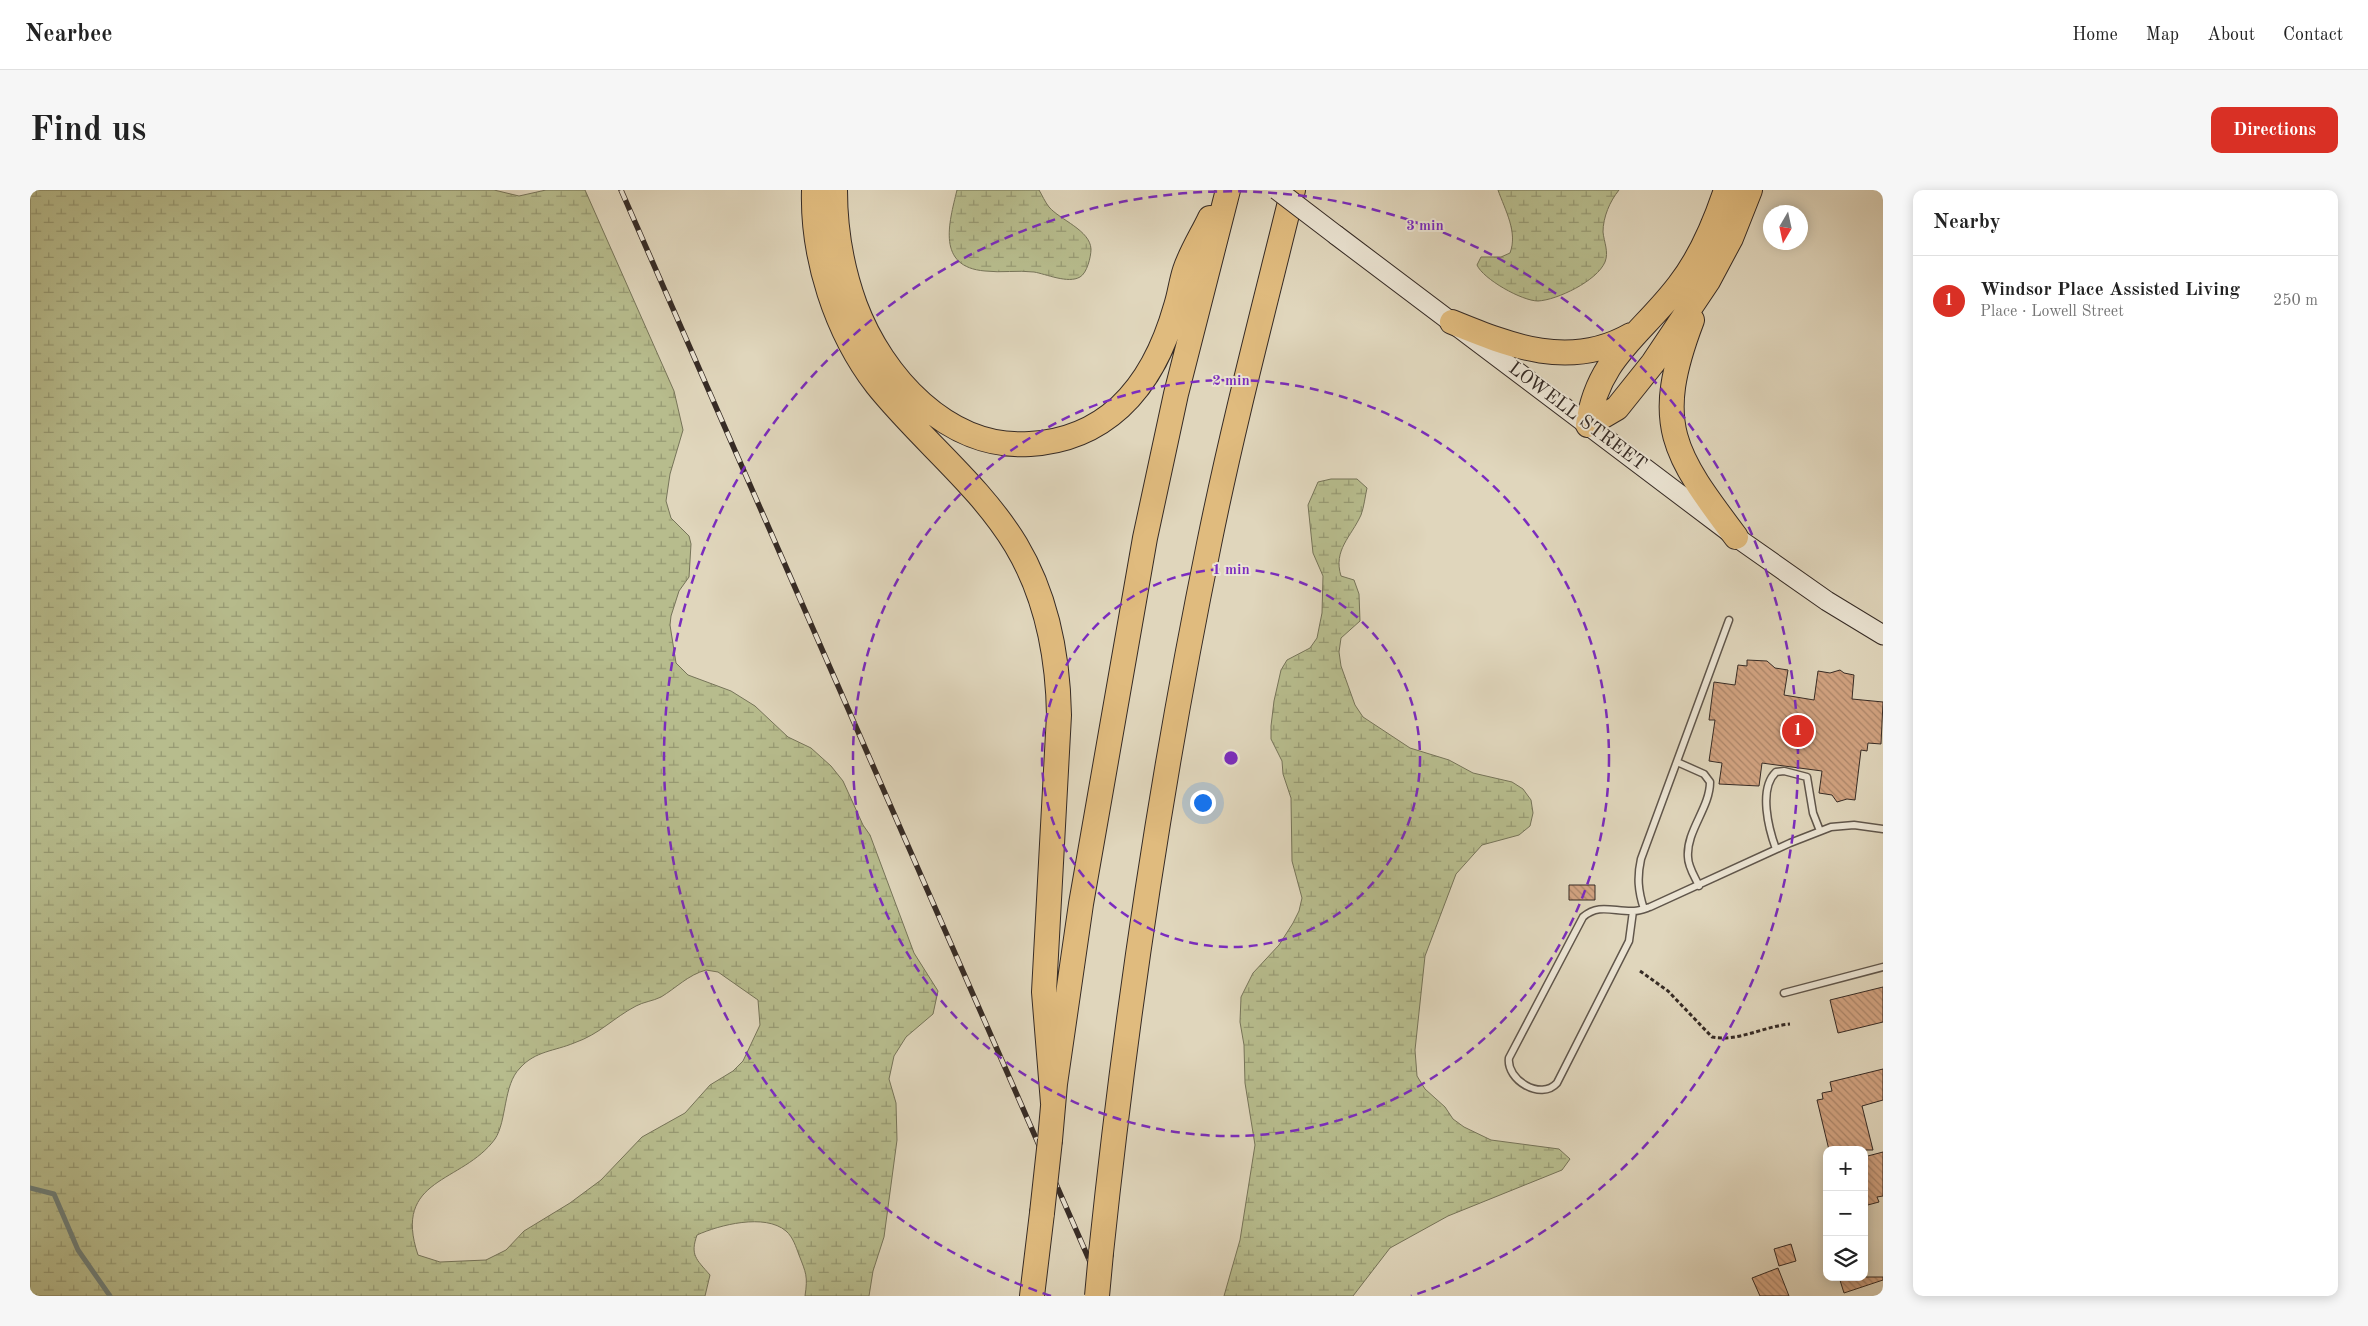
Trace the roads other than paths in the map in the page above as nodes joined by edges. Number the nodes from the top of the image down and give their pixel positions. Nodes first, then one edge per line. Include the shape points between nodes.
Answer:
1 (814, 190) edge
2 (835, 190) edge
3 (1226, 190) edge
4 (1277, 190) edge
5 (1293, 190) edge
6 (1726, 190) edge
7 (1750, 190) edge
8 (1708, 281) junction
9 (1452, 322) junction
10 (1638, 330) junction
11 (1588, 425) junction
12 (1736, 537) junction
13 (1729, 620) dead end
14 (1883, 635) edge
15 (1677, 762) junction
16 (1883, 829) edge
17 (1820, 831) junction
18 (1776, 850) junction
19 (1699, 886) junction
20 (1644, 909) junction
21 (1633, 911) junction
22 (1883, 967) edge
23 (1784, 993) dead end
24 (1053, 1103) junction
25 (1032, 1296) edge
26 (1097, 1296) edge

1 - 24 highway via 815,225 825,275 849,339 878,385 954,468 1016,545 1034,582 1051,636 1058,675 1059,715 1044,992
2 - 3 highway via 838,238 846,276 856,306 888,364 915,398 942,419 980,438 1022,445 1064,439 1089,429 1111,415 1139,387 1160,353 1186,268
3 - 24 highway via 1145,538 1081,904
4 - 9 main road, LOWELL STREET, bridge
5 - 26 highway, bridge via 1213,523 1169,755 1130,1008
6 - 10 highway via 1688,273
7 - 8 highway via 1731,238
8 - 11 highway via 1640,381 1617,408
8 - 12 highway via 1678,361 1671,390 1672,419 1675,437 1696,485
9 - 10 highway via 1502,342 1550,353 1596,349
9 - 11 main road, LOWELL STREET
10 - 11 highway via 1598,384
11 - 12 main road, LOWELL STREET
12 - 14 main road, LOWELL STREET via 1827,601
13 - 15 lane
15 - 19 lane via 1704,774 1710,782 1709,794 1688,853
15 - 20 lane via 1641,859 1639,893
16 - 17 lane via 1854,824
17 - 18 lane
17 - 18 lane via 1813,813 1807,777 1776,772 1769,784 1767,812
18 - 19 lane
19 - 20 lane
20 - 21 lane
21 - 21 lane via 1598,908 1583,917 1509,1058 1511,1073 1518,1080 1541,1090 1552,1088 1559,1080 1630,941
22 - 23 lane
24 - 25 highway, bridge

